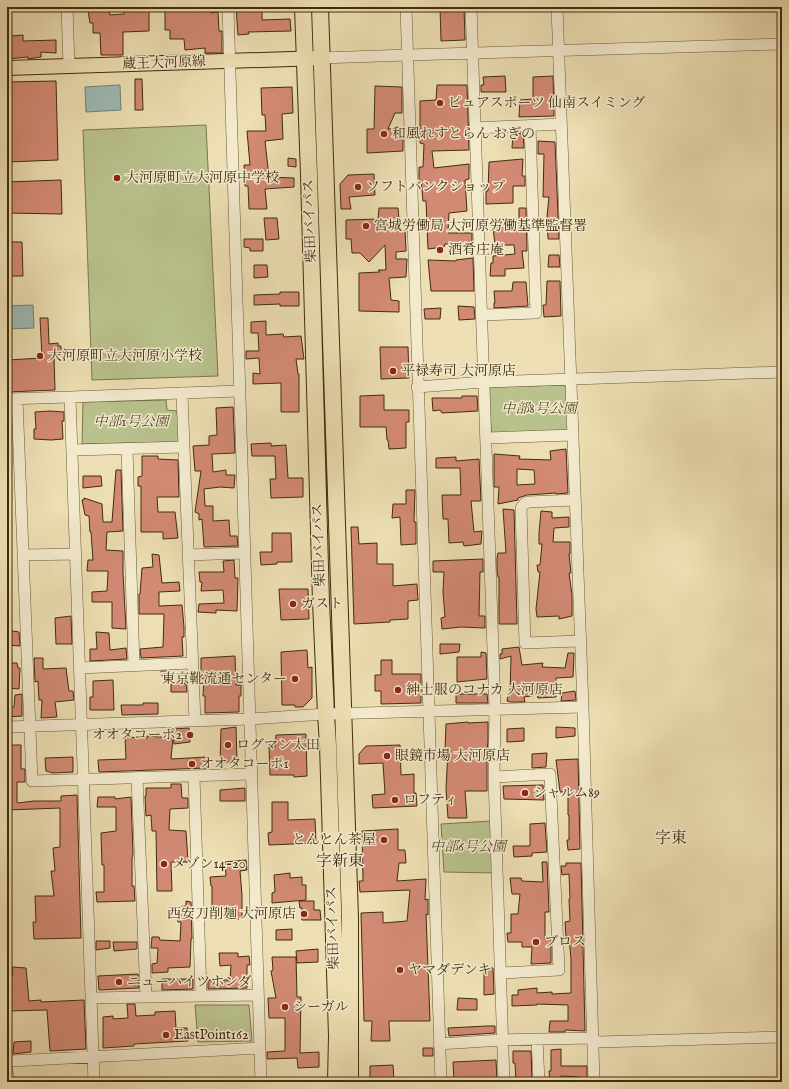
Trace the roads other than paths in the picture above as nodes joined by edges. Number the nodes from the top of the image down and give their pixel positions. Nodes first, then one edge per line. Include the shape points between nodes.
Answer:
1 (67, 7) edge
2 (228, 7) edge
3 (303, 7) edge
4 (320, 7) edge
5 (406, 7) edge
6 (471, 7) edge
7 (557, 7) edge
8 (782, 44) edge
9 (558, 50) junction
10 (473, 54) junction
11 (408, 55) junction
12 (321, 58) junction
13 (304, 59) junction
14 (230, 60) junction
15 (69, 66) junction
16 (7, 68) edge
17 (561, 124) junction
18 (530, 125) junction
19 (475, 128) junction
20 (482, 315) junction
21 (782, 372) edge
22 (571, 380) junction
23 (484, 382) junction
24 (417, 387) junction
25 (239, 392) junction
26 (182, 393) junction
27 (70, 397) junction
28 (12, 399) edge
29 (573, 435) junction
30 (486, 438) junction
31 (184, 447) junction
32 (127, 449) junction
33 (72, 450) junction
34 (575, 500) junction
35 (76, 554) junction
36 (244, 554) junction
37 (188, 555) junction
38 (23, 556) junction
39 (580, 641) junction
40 (192, 663) junction
41 (134, 665) junction
42 (80, 668) junction
43 (583, 707) junction
44 (494, 709) junction
45 (428, 711) junction
46 (342, 713) junction
47 (326, 714) junction
48 (250, 719) junction
49 (195, 721) junction
50 (83, 724) junction
51 (29, 726) junction
52 (7, 727) edge
53 (251, 774) junction
54 (194, 776) junction
55 (494, 777) junction
56 (137, 778) junction
57 (84, 780) junction
58 (500, 973) junction
59 (257, 995) junction
60 (201, 996) junction
61 (146, 997) junction
62 (92, 998) junction
63 (782, 1037) edge
64 (592, 1038) junction
65 (537, 1039) junction
66 (502, 1040) junction
67 (439, 1044) junction
68 (259, 1048) junction
69 (93, 1057) junction
70 (7, 1063) edge
71 (7, 1071) edge
72 (10, 1082) edge
73 (94, 1082) edge
74 (261, 1082) edge
75 (336, 1082) edge
76 (350, 1082) edge
77 (441, 1082) edge
78 (504, 1082) edge
79 (539, 1082) edge
80 (594, 1082) edge

1 - 15 street
2 - 14 street
3 - 13 highway, 柴田バイパス
4 - 12 highway, 柴田バイパス
5 - 11 street
6 - 10 street
7 - 9 street
8 - 9 street
9 - 10 street
9 - 17 street
10 - 11 street
10 - 19 street
11 - 12 street
11 - 24 street
12 - 13 main road, 蔵王大河原線
12 - 46 highway, 柴田バイパス
13 - 14 main road, 蔵王大河原線
13 - 47 highway, 柴田バイパス
14 - 15 main road, 蔵王大河原線
14 - 25 street
15 - 16 main road, 蔵王大河原線
17 - 18 street
17 - 22 street
18 - 19 street
18 - 20 street via 536,313
19 - 20 street
20 - 23 street
21 - 22 street
22 - 23 street
22 - 29 street
23 - 24 street
23 - 30 street
24 - 45 street
25 - 26 street
25 - 36 street
26 - 27 street
26 - 31 street
27 - 28 street
27 - 33 street
28 - 38 street
29 - 30 street
29 - 34 street
30 - 44 street
31 - 32 street
31 - 37 street
32 - 33 street
32 - 41 street
33 - 35 street
34 - 39 street
34 - 39 street via 528,502 521,508 525,643
35 - 38 street
35 - 42 street
36 - 37 street
36 - 48 street
37 - 40 street
38 - 51 street
39 - 43 street
40 - 41 street
40 - 49 street
41 - 42 street
42 - 50 street
43 - 44 street
43 - 64 street
44 - 45 street
44 - 55 street
45 - 46 street
45 - 67 street
46 - 47 street
46 - 76 highway, 柴田バイパス via 350,918
47 - 48 street
47 - 75 highway, 柴田バイパス
48 - 49 street
48 - 53 street
49 - 50 street
50 - 51 street
50 - 57 street
51 - 52 street
51 - 57 street via 32,781
53 - 54 street
53 - 59 street
54 - 56 street
54 - 60 street
55 - 58 street
55 - 58 street via 550,774 558,970
56 - 57 street
56 - 61 street
57 - 62 street
58 - 66 street
59 - 60 street
59 - 68 street
60 - 61 street
61 - 62 street
62 - 69 street
63 - 64 street via 598,1042
64 - 65 street
64 - 80 street
65 - 66 street
65 - 79 street
66 - 67 street
66 - 78 street
67 - 77 street
68 - 69 street
68 - 74 street
69 - 70 street
69 - 73 street
71 - 72 street

